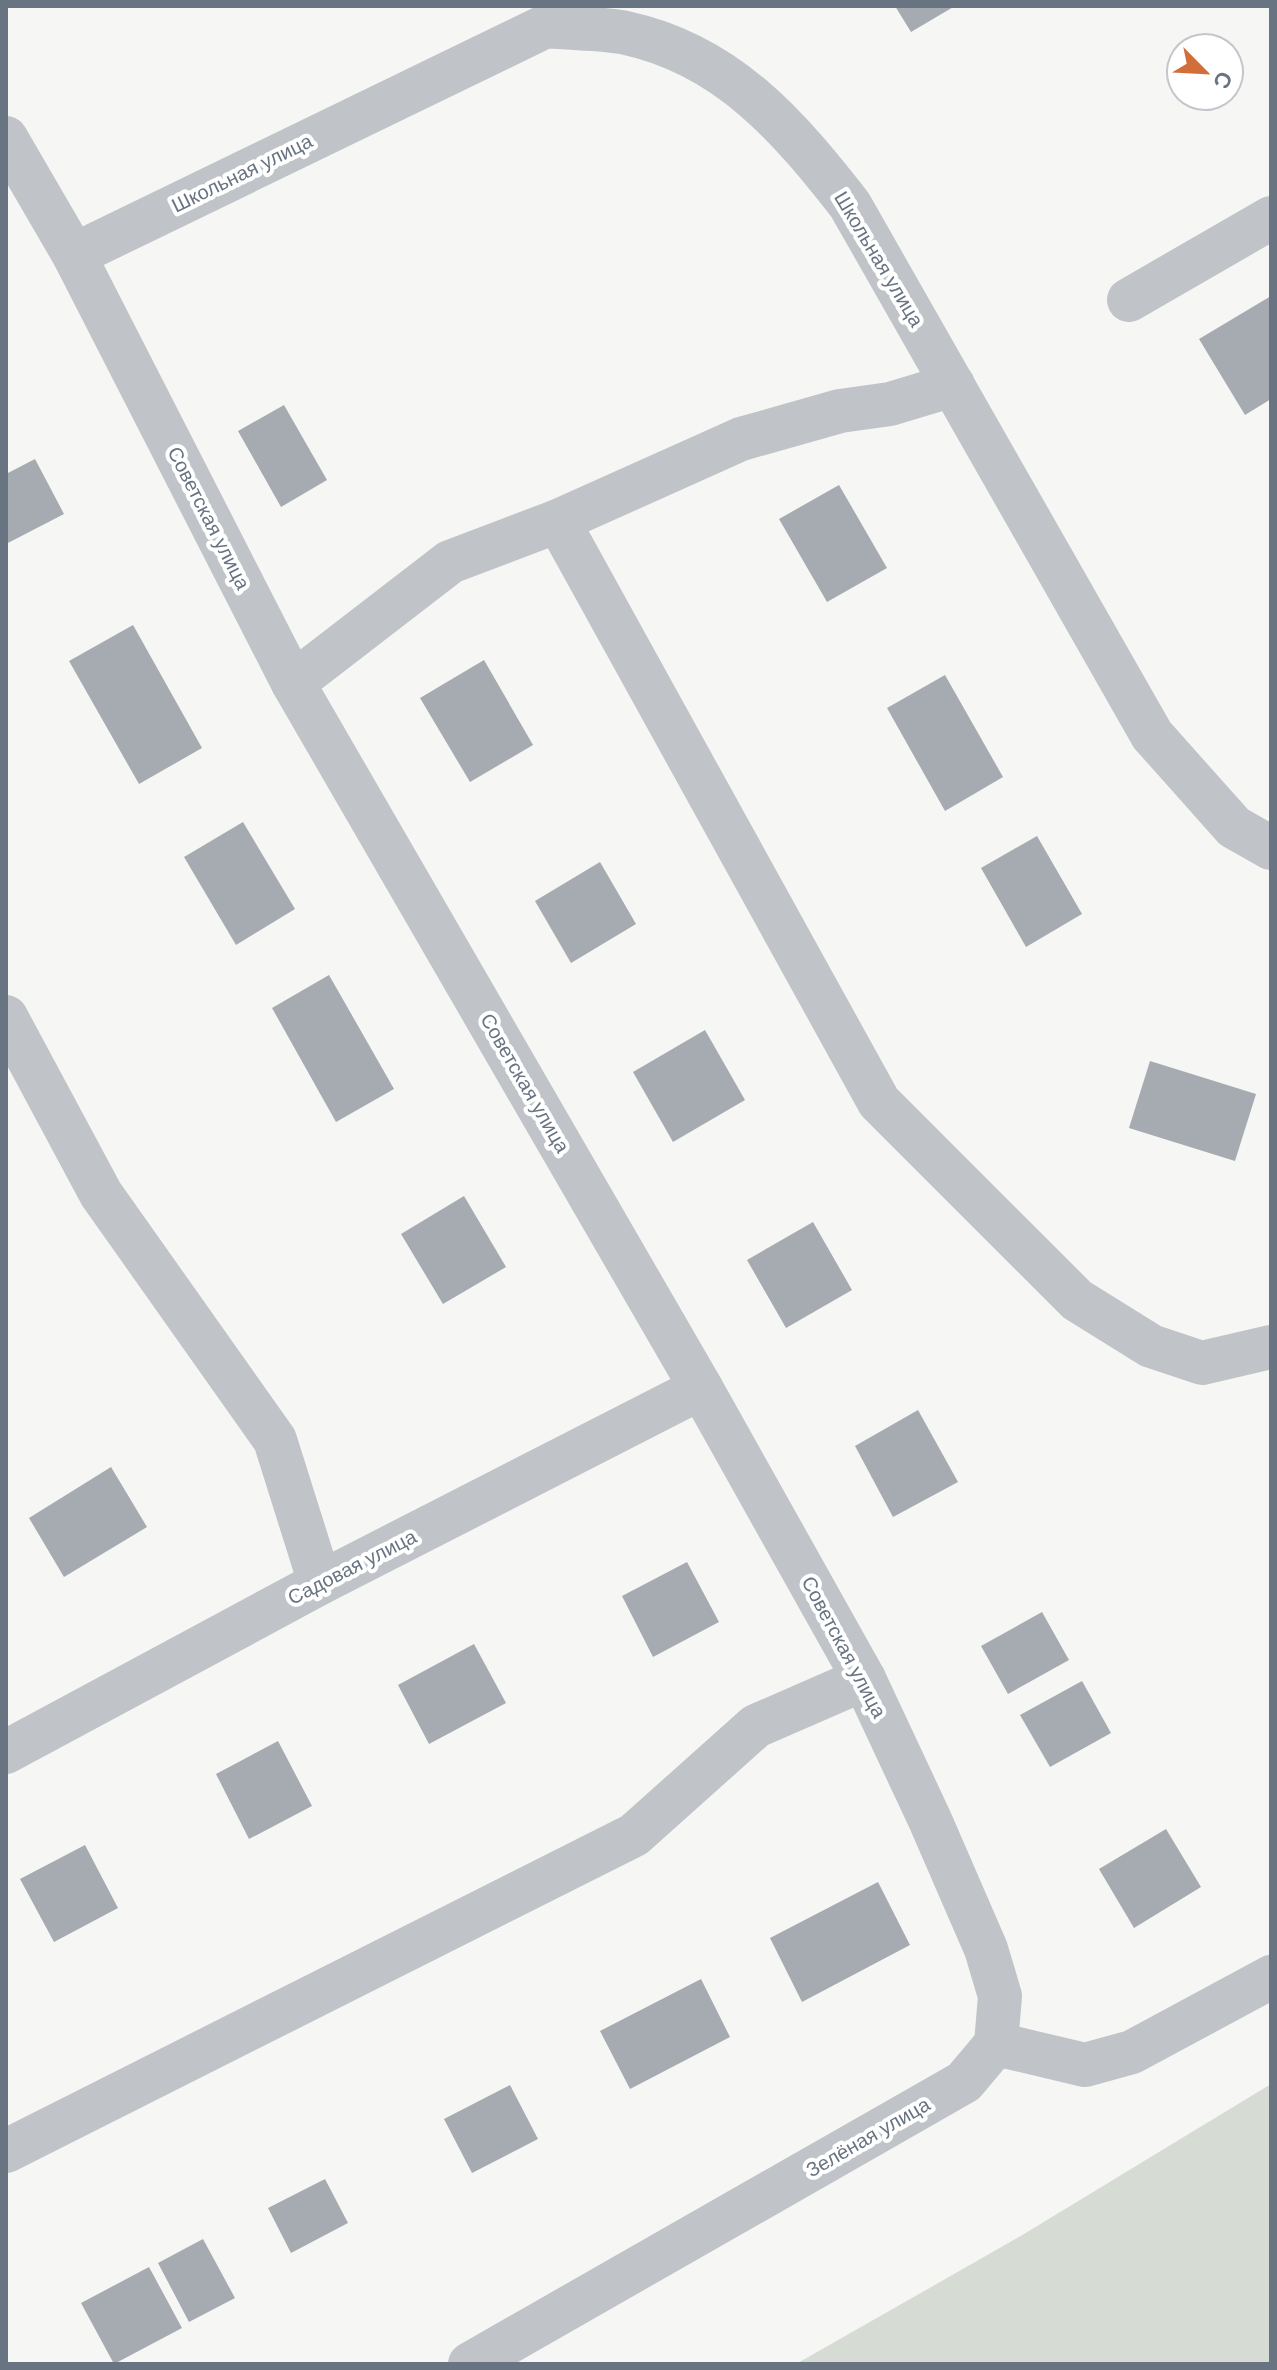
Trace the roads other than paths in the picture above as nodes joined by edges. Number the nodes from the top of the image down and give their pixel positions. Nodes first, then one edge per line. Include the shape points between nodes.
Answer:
1 (541, 16) edge
2 (6, 138) edge
3 (1271, 218) edge
4 (74, 255) junction
5 (1129, 300) dead end
6 (953, 385) junction
7 (558, 521) junction
8 (293, 683) junction
9 (1271, 848) edge
10 (6, 1017) edge
11 (1271, 1347) edge
12 (701, 1388) junction
13 (320, 1583) junction
14 (864, 1679) junction
15 (6, 1752) edge
16 (1271, 1977) edge
17 (996, 2044) junction
18 (6, 2151) edge
19 (470, 2364) edge

1 - 4 street, Школьная улица
1 - 6 street, Школьная улица via 626,33 690,55 750,93 800,142 850,205
2 - 4 street, Советская улица
3 - 5 street
4 - 8 street, Советская улица
6 - 7 street via 741,439
6 - 9 street, Школьная улица via 1152,735 1234,827
7 - 8 street via 450,562
7 - 11 street via 879,1102 1077,1300 1151,1346 1202,1363
8 - 12 street, Советская улица
10 - 13 street via 101,1194 275,1440
12 - 13 street, Садовая улица
12 - 14 street, Советская улица
13 - 15 street, Садовая улица
14 - 17 street, Советская улица via 986,1949 1000,1996
14 - 18 street via 756,1726 634,1835
16 - 17 street via 1132,2052 1085,2065
17 - 19 street, Зелёная улица via 964,2082

